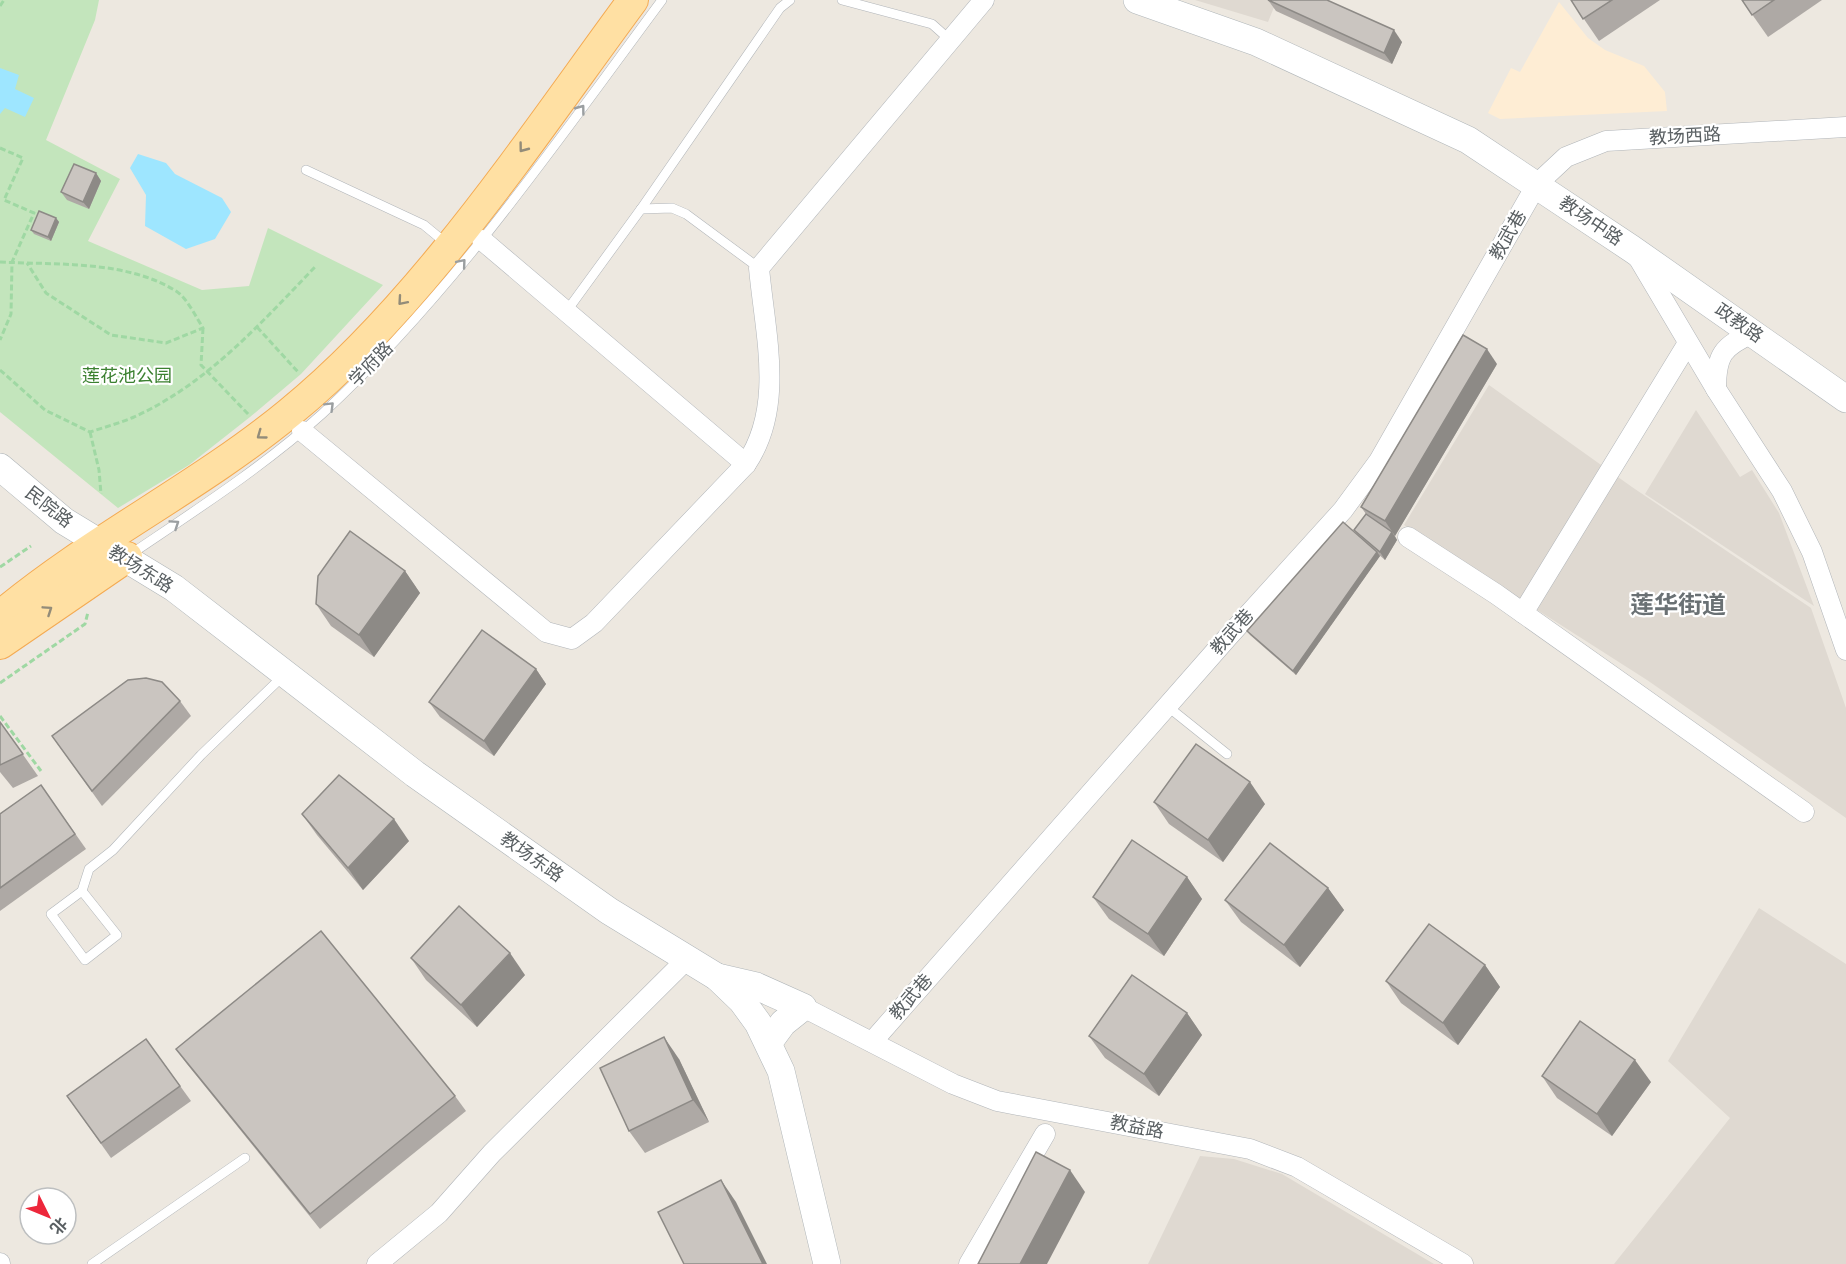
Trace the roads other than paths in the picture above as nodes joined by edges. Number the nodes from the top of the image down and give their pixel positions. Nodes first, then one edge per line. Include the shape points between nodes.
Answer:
1 (633, 0) edge
2 (662, 0) edge
3 (790, 0) edge
4 (842, 0) edge
5 (984, 0) edge
6 (1144, 1) edge
7 (950, 40) junction
8 (1846, 127) edge
9 (306, 170) dead end
10 (1537, 184) junction
11 (641, 209) junction
12 (482, 240) junction
13 (449, 245) junction
14 (1632, 249) junction
15 (759, 268) junction
16 (566, 312) junction
17 (1753, 333) junction
18 (1688, 343) junction
19 (1716, 389) junction
20 (1846, 399) edge
21 (302, 431) junction
22 (746, 464) junction
23 (0, 467) edge
24 (1408, 537) dead end
25 (100, 543) junction
26 (127, 557) junction
27 (1523, 613) junction
28 (0, 616) edge
29 (0, 644) edge
30 (1846, 650) edge
31 (285, 674) junction
32 (1167, 706) junction
33 (1227, 754) dead end
34 (1804, 812) dead end
35 (82, 891) junction
36 (687, 959) junction
37 (717, 977) junction
38 (803, 1007) junction
39 (769, 1041) junction
40 (872, 1042) junction
41 (1045, 1134) dead end
42 (245, 1158) dead end
43 (92, 1264) edge
44 (377, 1264) edge
45 (827, 1264) edge
46 (969, 1264) edge
47 (1463, 1264) edge

1 -> 13 main road, 学府路
12 -> 2 lane, 学府路
3 - 11 lane
4 - 7 lane via 932,24
5 - 7 street
6 - 10 street, 教场中路 via 1256,42 1447,130
7 - 15 street
8 - 10 street, 教场西路 via 1606,141 1566,156
9 - 13 lane via 424,225
10 - 14 street, 教场中路
10 - 32 street, 教武巷 via 1379,461 1343,510
11 - 15 lane via 658,207 686,214
11 - 16 lane
12 - 16 street
21 -> 12 lane, 学府路 via 410,323
13 -> 25 main road, 学府路 via 400,304 316,390 211,471
14 - 17 street, 政教路
14 - 18 street, 教场中路
15 - 22 street via 771,392 758,446
16 - 22 street
17 - 19 street via 1723,351 1716,370
17 - 20 street, 政教路
18 - 19 street, 教场中路
18 - 27 street
19 - 30 street, 教场中路 via 1782,491 1812,552
21 - 22 street via 546,632 572,639 594,623
26 -> 21 lane, 学府路 via 232,486
23 - 25 street, 民院路 via 64,521
24 - 27 street
25 - 26 street, 教场东路
25 - 28 main road, 学府路
29 -> 26 main road, 学府路
26 - 31 street, 教场东路 via 174,588
27 - 34 street
31 - 35 lane via 201,755 113,850 89,869
31 - 36 street, 教场东路 via 415,774 609,911
32 - 33 lane
32 - 40 street, 教武巷
35 - 35 lane via 117,935 85,960 51,914
36 - 37 street, 教场东路
36 - 44 street via 492,1153 440,1213
37 - 38 street via 756,986
37 - 39 street, 教场东路 via 742,1001
38 - 39 street
38 - 40 street, 教益路
39 - 45 street, 教场东路 via 781,1071
40 - 47 street, 教益路 via 953,1084 998,1101 1250,1149 1288,1163
41 - 46 street
42 - 43 lane

